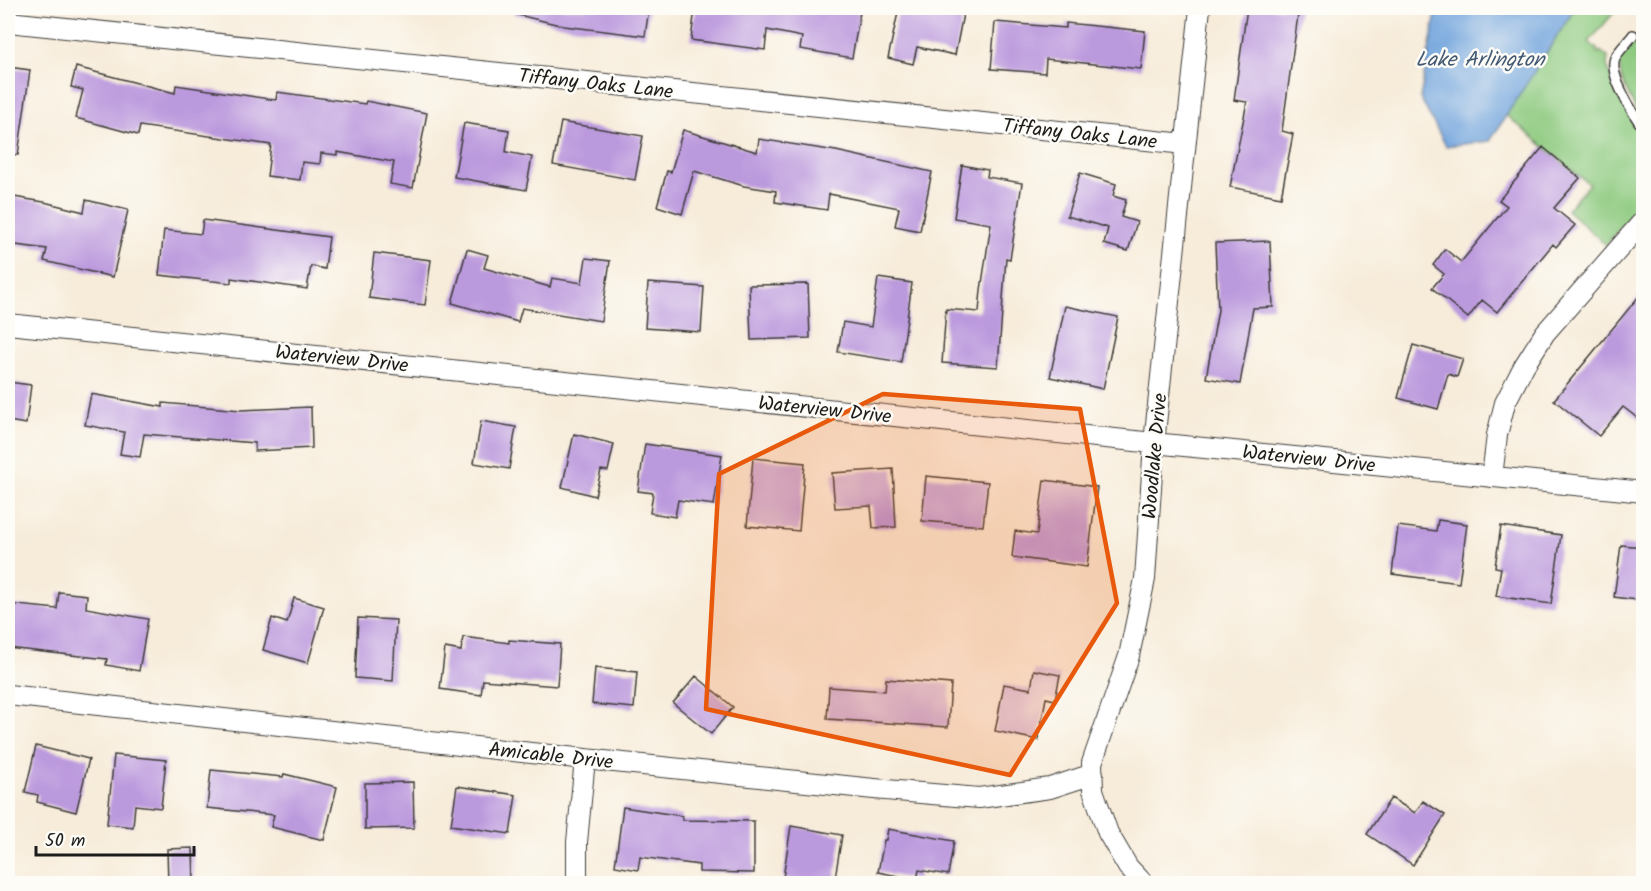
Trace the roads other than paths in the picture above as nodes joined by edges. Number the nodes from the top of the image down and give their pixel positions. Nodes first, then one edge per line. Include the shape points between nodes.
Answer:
1 (1200, 8) edge
2 (8, 22) edge
3 (1633, 35) dead end
4 (1644, 129) edge
5 (1185, 144) junction
6 (1644, 220) edge
7 (8, 324) edge
8 (1154, 443) junction
9 (1492, 477) junction
10 (1644, 492) edge
11 (8, 695) edge
12 (585, 759) junction
13 (1093, 774) junction
14 (577, 884) edge
15 (1144, 884) edge

1 - 5 street, Woodlake Drive
2 - 5 street, Tiffany Oaks Lane
3 - 4 lane via 1616,56 1614,66 1628,104
5 - 8 street, Woodlake Drive
6 - 9 street via 1545,333 1524,366 1505,403
7 - 8 street, Waterview Drive
8 - 9 street, Waterview Drive
8 - 13 street, Woodlake Drive via 1145,579 1130,656 1092,763
9 - 10 street, Waterview Drive
11 - 12 street, Amicable Drive
12 - 13 street, Amicable Drive via 979,798 1050,788
12 - 14 street
13 - 15 street, Woodlake Drive via 1093,790 1108,833 1128,867

